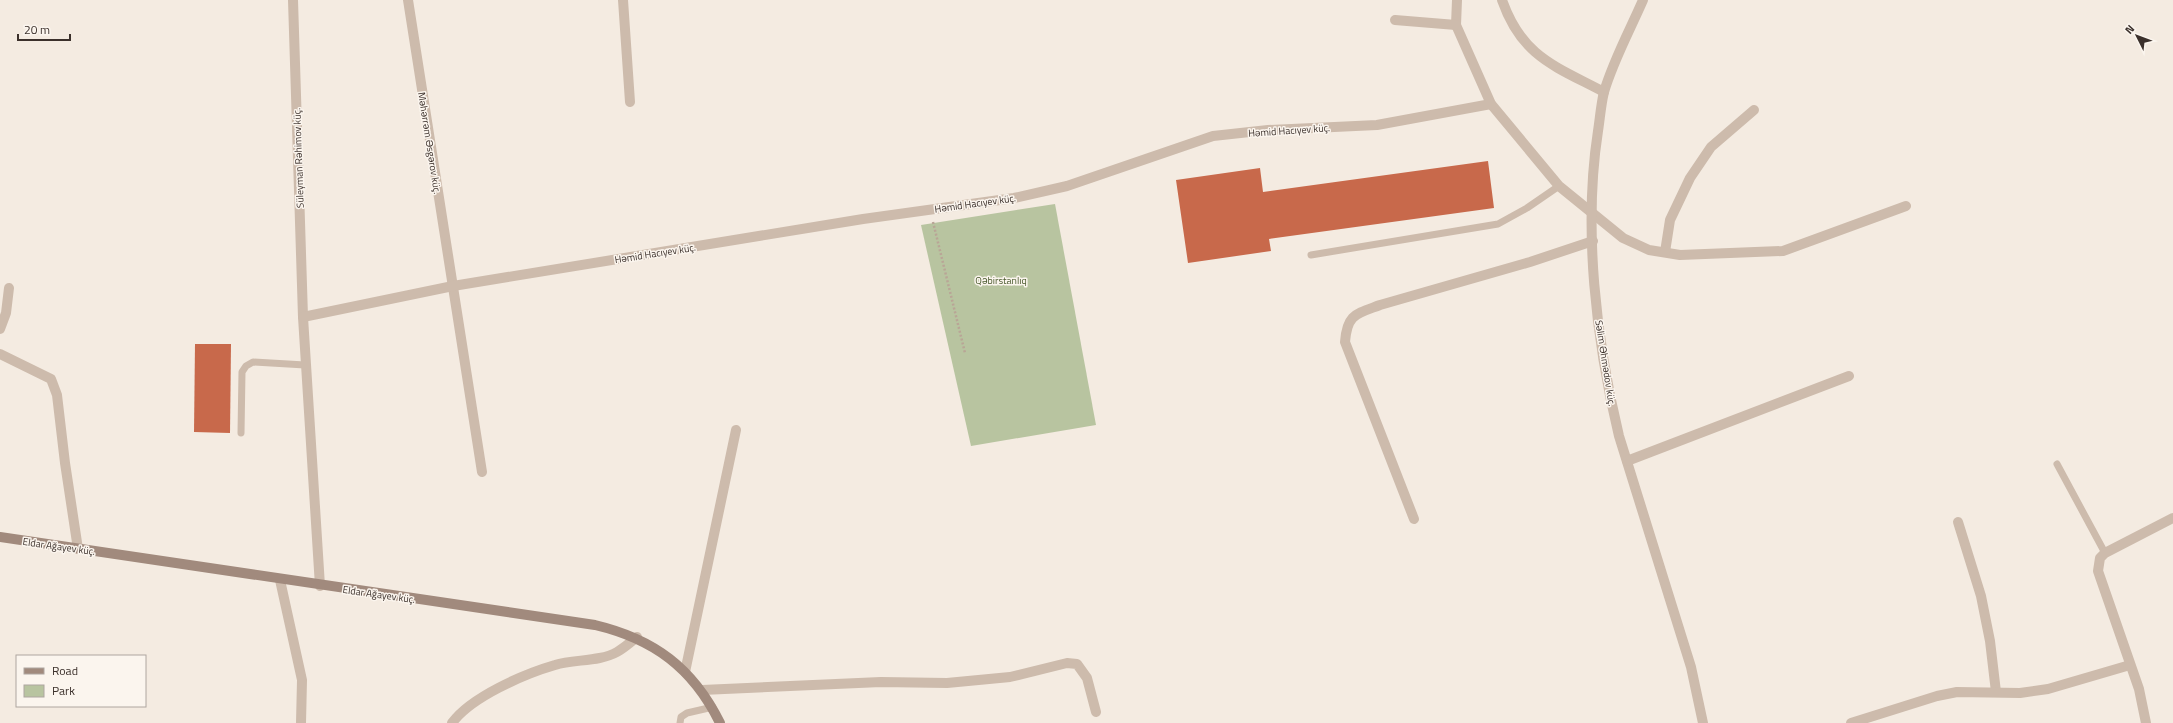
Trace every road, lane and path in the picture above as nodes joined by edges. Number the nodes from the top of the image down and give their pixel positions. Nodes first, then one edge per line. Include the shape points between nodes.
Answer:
1 (293, 0) edge
2 (408, 0) edge
3 (623, 0) edge
4 (1458, 0) edge
5 (1502, 0) edge
6 (1643, 0) edge
7 (1395, 20) dead end
8 (1456, 25) junction
9 (1604, 92) junction
10 (630, 102) dead end
11 (1491, 104) junction
12 (1754, 110) dead end
13 (1559, 186) junction
14 (1906, 206) dead end
15 (930, 210) junction
16 (1591, 210) junction
17 (1593, 241) junction
18 (1665, 252) junction
19 (1311, 255) dead end
20 (453, 286) junction
21 (8, 288) dead end
22 (303, 316) junction
23 (0, 329) edge
24 (0, 354) edge
25 (965, 354) dead end
26 (306, 365) junction
27 (1849, 376) dead end
28 (736, 430) dead end
29 (240, 433) dead end
30 (1627, 461) junction
31 (2057, 464) dead end
32 (482, 472) dead end
33 (2173, 518) edge
34 (1414, 519) dead end
35 (1958, 522) dead end
36 (0, 537) edge
37 (78, 549) junction
38 (2105, 553) junction
39 (280, 580) junction
40 (320, 586) junction
41 (637, 637) junction
42 (2130, 665) junction
43 (686, 672) junction
44 (702, 690) junction
45 (1996, 692) junction
46 (713, 707) junction
47 (1096, 712) dead end
48 (301, 723) edge
49 (452, 723) edge
50 (680, 723) edge
51 (720, 723) edge
52 (1703, 723) edge
53 (1851, 723) edge
54 (2146, 723) edge

1 - 22 street, Süleyman Rəhimov küç.
2 - 20 street, Məhərrəm Əsgərov küç.
3 - 10 street
4 - 8 street
5 - 9 street via 1523,42 1540,58
6 - 9 street, Səlim Əhmədov küç.
7 - 8 street
8 - 11 street
9 - 16 street, Səlim Əhmədov küç. via 1594,153
11 - 13 street
11 - 15 street, Həmid Hacıyev küç. via 1377,125 1268,130 1213,136 1067,186 1014,198
12 - 18 street via 1711,147 1690,178 1670,220
13 - 16 street
13 - 19 lane via 1498,224
14 - 18 street via 1783,251 1717,254
15 - 20 street, Həmid Hacıyev küç.
15 - 25 path
16 - 17 street, Səlim Əhmədov küç.
16 - 18 street via 1623,238 1649,250
17 - 30 street, Səlim Əhmədov küç. via 1598,324 1603,358 1611,403
17 - 34 street via 1380,305 1356,315 1346,326 1345,342
20 - 22 street, Həmid Hacıyev küç.
20 - 32 street, Məhərrəm Əsgərov küç.
21 - 23 street via 6,313
22 - 26 street, Süleyman Rəhimov küç.
24 - 37 street via 51,379 57,395
26 - 29 lane via 253,362 246,366 242,372
26 - 40 street, Süleyman Rəhimov küç.
27 - 30 street
28 - 43 street
30 - 52 street, Səlim Əhmədov küç. via 1691,667
31 - 38 lane
33 - 38 street
35 - 45 street via 1981,596
36 - 37 main road, Eldar Ağayev küç.
37 - 39 main road, Eldar Ağayev küç.
38 - 42 street via 2100,558 2098,571
39 - 40 main road, Eldar Ağayev küç.
39 - 48 street via 302,680
40 - 41 main road, Eldar Ağayev küç. via 595,625
41 - 43 main road, Eldar Ağayev küç.
41 - 49 street via 617,652 556,665 511,681 459,714
42 - 45 street via 2048,689
42 - 54 street via 2139,689
43 - 44 main road, Eldar Ağayev küç.
44 - 46 main road, Eldar Ağayev küç.
44 - 47 street via 882,682 947,683 1010,677 1067,663 1077,664 1087,678
45 - 53 street via 1957,692 1937,696
46 - 50 lane via 687,713 681,717
46 - 51 main road, Eldar Ağayev küç.

